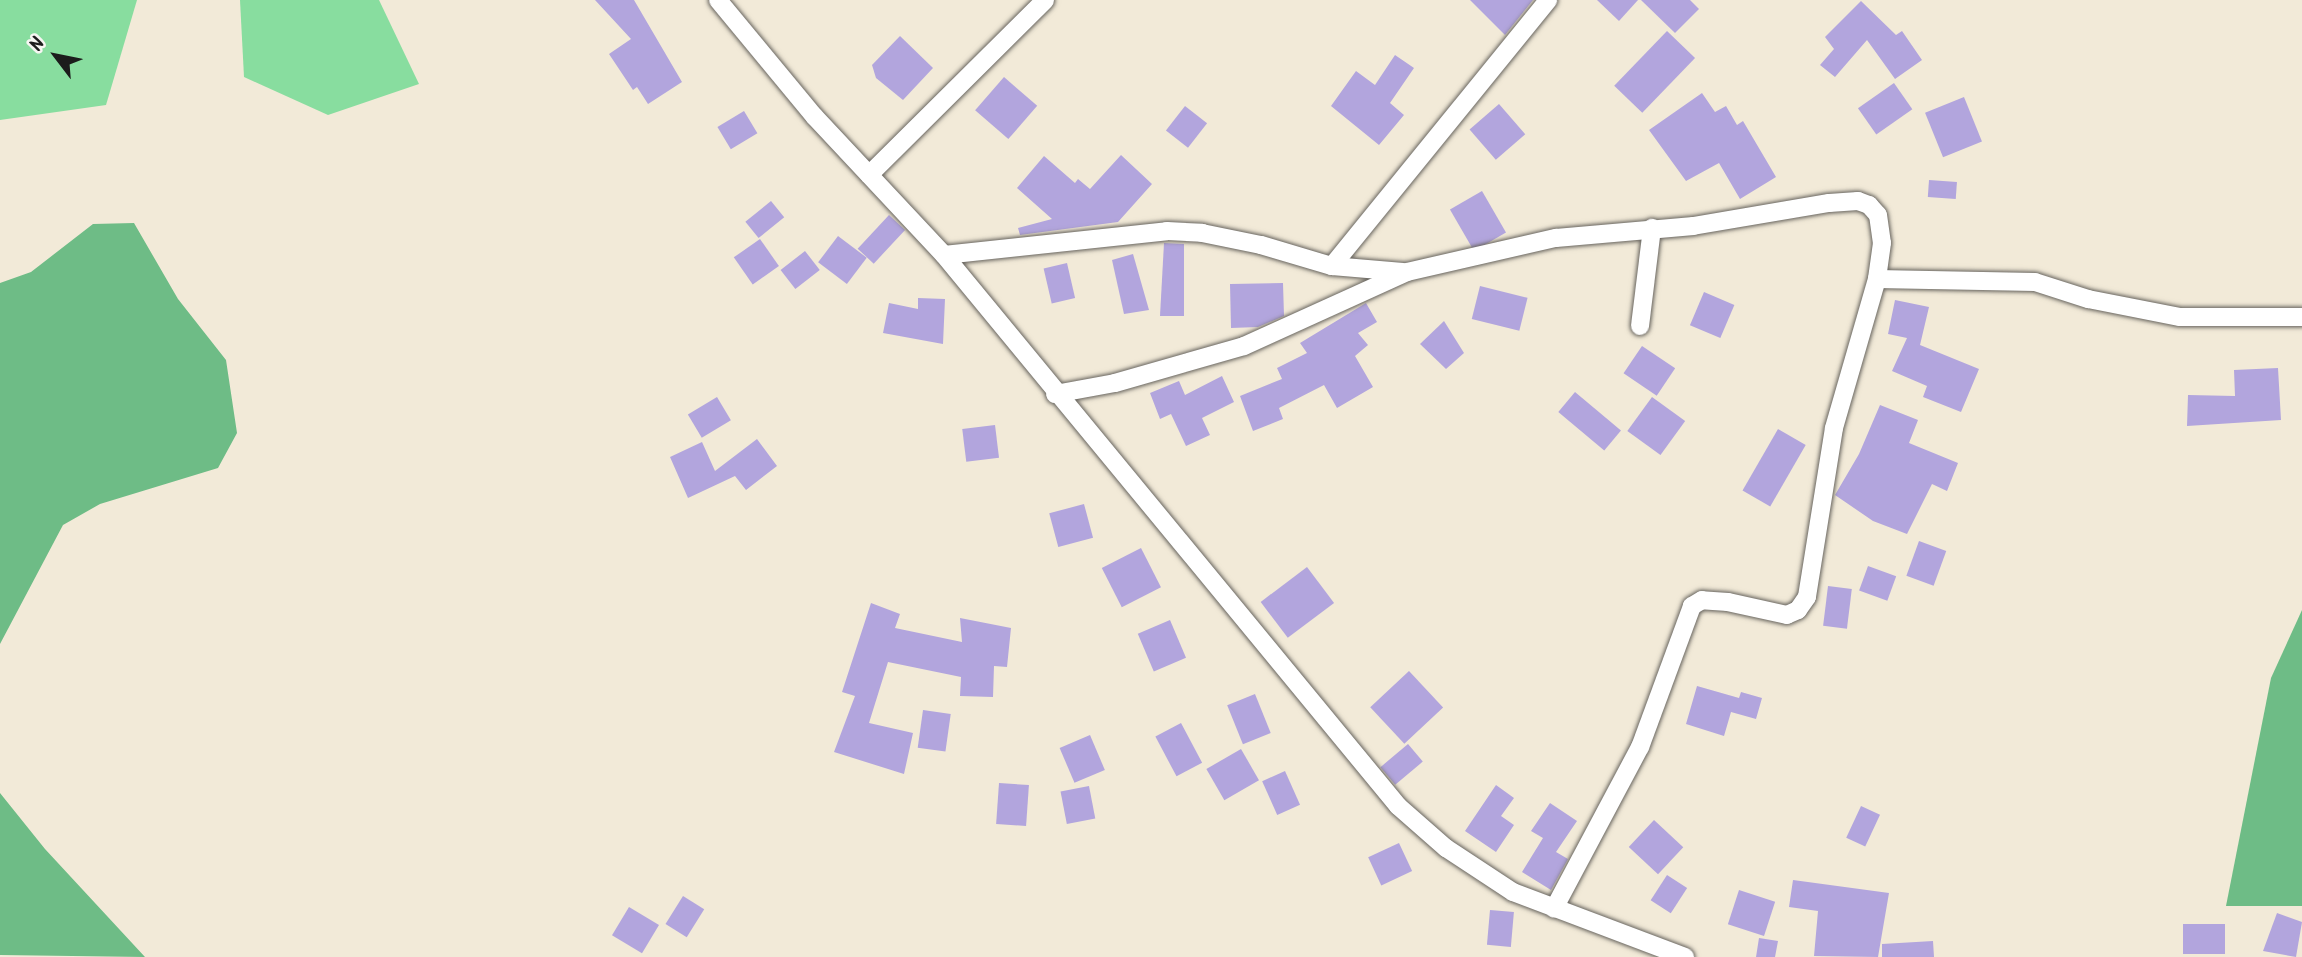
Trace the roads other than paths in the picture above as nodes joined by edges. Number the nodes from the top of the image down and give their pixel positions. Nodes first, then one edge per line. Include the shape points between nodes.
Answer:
1 (718, 0) edge
2 (1045, 0) edge
3 (1548, 0) edge
4 (869, 175) junction
5 (1651, 228) junction
6 (944, 255) junction
7 (1332, 266) junction
8 (1407, 272) junction
9 (1877, 279) junction
10 (2302, 317) edge
11 (1640, 326) dead end
12 (1055, 394) junction
13 (1554, 909) junction
14 (1685, 957) edge

1 - 4 street
2 - 4 street
3 - 7 street
4 - 6 street
5 - 8 street via 1556,239
5 - 9 street via 1858,201 1878,215 1882,243
5 - 11 street
6 - 7 street via 1167,231 1261,245
6 - 12 street
7 - 8 street
8 - 12 street via 1244,345 1115,383
9 - 10 street via 2035,282 2088,299 2180,317
9 - 13 street via 1833,428 1807,597 1798,610 1787,615 1728,602 1702,600 1692,606 1640,747
12 - 13 street via 1398,806 1478,871
13 - 14 street

